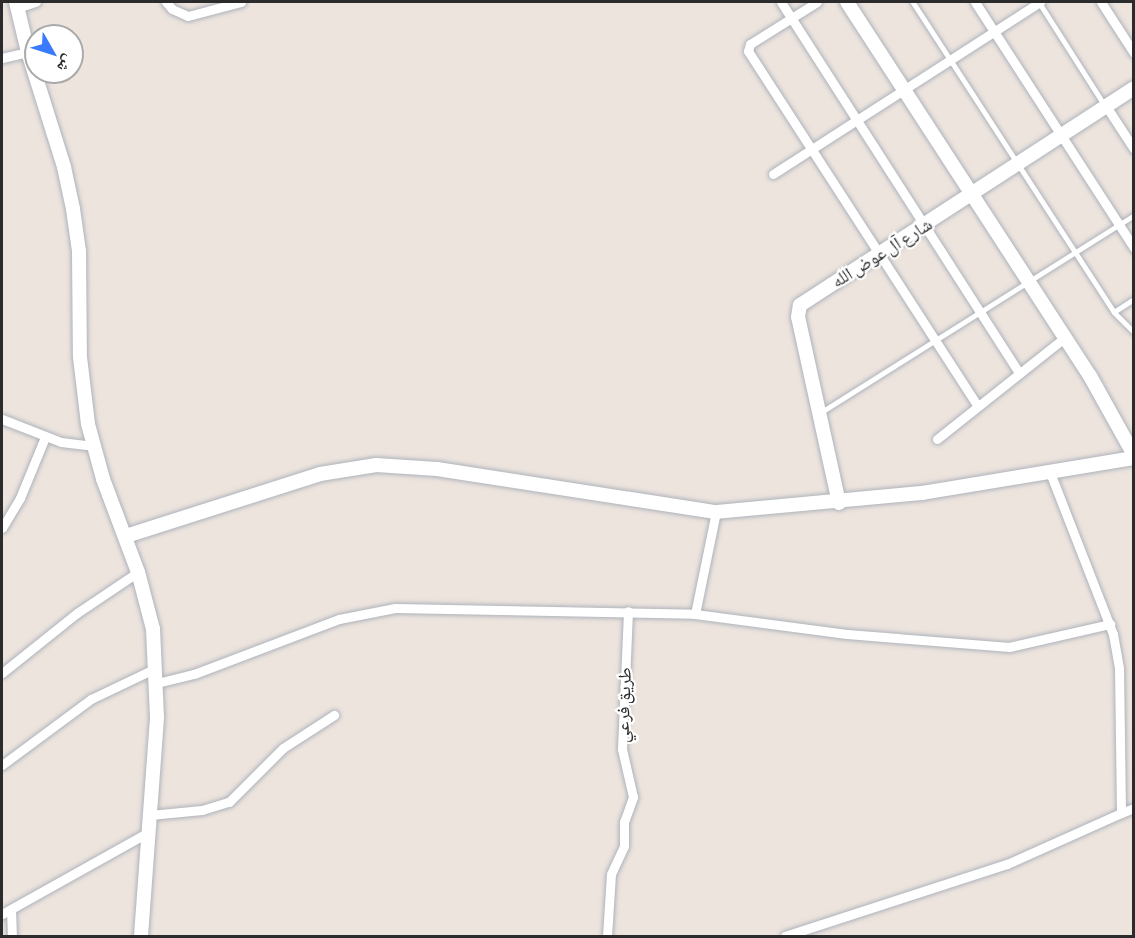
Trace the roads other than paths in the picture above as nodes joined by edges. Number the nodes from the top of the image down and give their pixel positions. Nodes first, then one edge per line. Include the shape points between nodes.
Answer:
1 (36, 2) edge
2 (166, 2) edge
3 (241, 2) edge
4 (781, 2) edge
5 (817, 2) edge
6 (847, 2) edge
7 (913, 2) edge
8 (975, 2) edge
9 (1039, 2) edge
10 (1101, 2) edge
11 (16, 5) edge
12 (791, 18) junction
13 (993, 32) junction
14 (24, 39) edge
15 (24, 53) edge
16 (1134, 53) edge
17 (2, 58) edge
18 (951, 60) junction
19 (38, 84) edge
20 (1134, 88) edge
21 (904, 90) junction
22 (1106, 106) junction
23 (857, 120) junction
24 (1061, 133) junction
25 (812, 149) junction
26 (1134, 149) edge
27 (1017, 163) junction
28 (773, 174) dead end
29 (973, 194) junction
30 (1134, 215) edge
31 (1119, 224) junction
32 (926, 226) junction
33 (1134, 248) edge
34 (1075, 252) junction
35 (881, 254) junction
36 (1031, 282) junction
37 (1134, 299) edge
38 (1114, 312) junction
39 (982, 313) junction
40 (1134, 332) edge
41 (1064, 338) junction
42 (936, 341) junction
43 (1019, 373) junction
44 (978, 406) junction
45 (818, 414) junction
46 (2, 419) edge
47 (45, 437) junction
48 (937, 439) dead end
49 (93, 446) junction
50 (1134, 457) edge
51 (1051, 475) junction
52 (839, 502) junction
53 (716, 512) junction
54 (2, 528) edge
55 (126, 536) junction
56 (138, 572) junction
57 (628, 611) junction
58 (694, 614) junction
59 (1110, 624) junction
60 (156, 668) junction
61 (2, 673) edge
62 (157, 683) junction
63 (334, 715) dead end
64 (2, 765) edge
65 (1134, 808) edge
66 (1121, 813) junction
67 (150, 815) junction
68 (147, 833) junction
69 (11, 909) junction
70 (2, 914) edge
71 (12, 936) edge
72 (141, 936) edge
73 (607, 936) edge
74 (785, 936) edge

1 - 11 street
2 - 3 street via 188,16
4 - 12 street
5 - 12 street
6 - 21 street
7 - 18 lane
8 - 13 street
9 - 13 street
9 - 22 lane
10 - 16 street
11 - 14 street
12 - 23 street
12 - 25 street via 750,44 748,51
13 - 18 street
13 - 24 street
15 - 17 street
18 - 21 street
18 - 27 lane
19 - 49 street via 58,144 73,209 79,251 80,357
20 - 22 street, شارع آل عوض الله
21 - 23 street
21 - 29 street
22 - 24 street, شارع آل عوض الله
22 - 26 street
23 - 25 street
23 - 32 street
24 - 27 street, شارع آل عوض الله
24 - 31 street
25 - 28 street
25 - 35 street
27 - 29 street, شارع آل عوض الله
27 - 34 lane
29 - 32 street, شارع آل عوض الله
29 - 36 street
30 - 31 lane
31 - 33 street
31 - 34 lane
32 - 35 street, شارع آل عوض الله
32 - 39 street
34 - 36 lane
34 - 38 lane
35 - 42 street
35 - 45 street, شارع آل عوض الله via 798,309
36 - 39 lane
36 - 41 street
37 - 38 lane
38 - 40 lane
39 - 42 lane
39 - 43 street
41 - 43 street
41 - 50 street via 1114,414
42 - 44 street
42 - 45 lane
43 - 44 street
44 - 48 street
45 - 52 street, شارع آل عوض الله
46 - 47 street
47 - 49 street via 71,445
47 - 54 street via 20,498
49 - 55 street
50 - 51 street
51 - 52 street
51 - 59 street
52 - 53 street
53 - 55 street via 437,469 376,465 320,474
53 - 58 street
55 - 56 street
56 - 60 street via 153,629
56 - 61 street via 77,613
57 - 58 street
57 - 62 street via 382,609 305,630 194,674
57 - 73 street, طريق فرعي via 622,749 633,797 624,822 624,846 611,874
58 - 59 street via 847,634 1009,647
59 - 66 street via 1119,668
60 - 62 street
60 - 64 street via 91,699
62 - 67 street
63 - 67 street via 283,748 229,802 202,810
65 - 66 street
66 - 74 street via 1008,864
67 - 68 street
68 - 69 street
68 - 72 street
69 - 70 street
69 - 71 street

